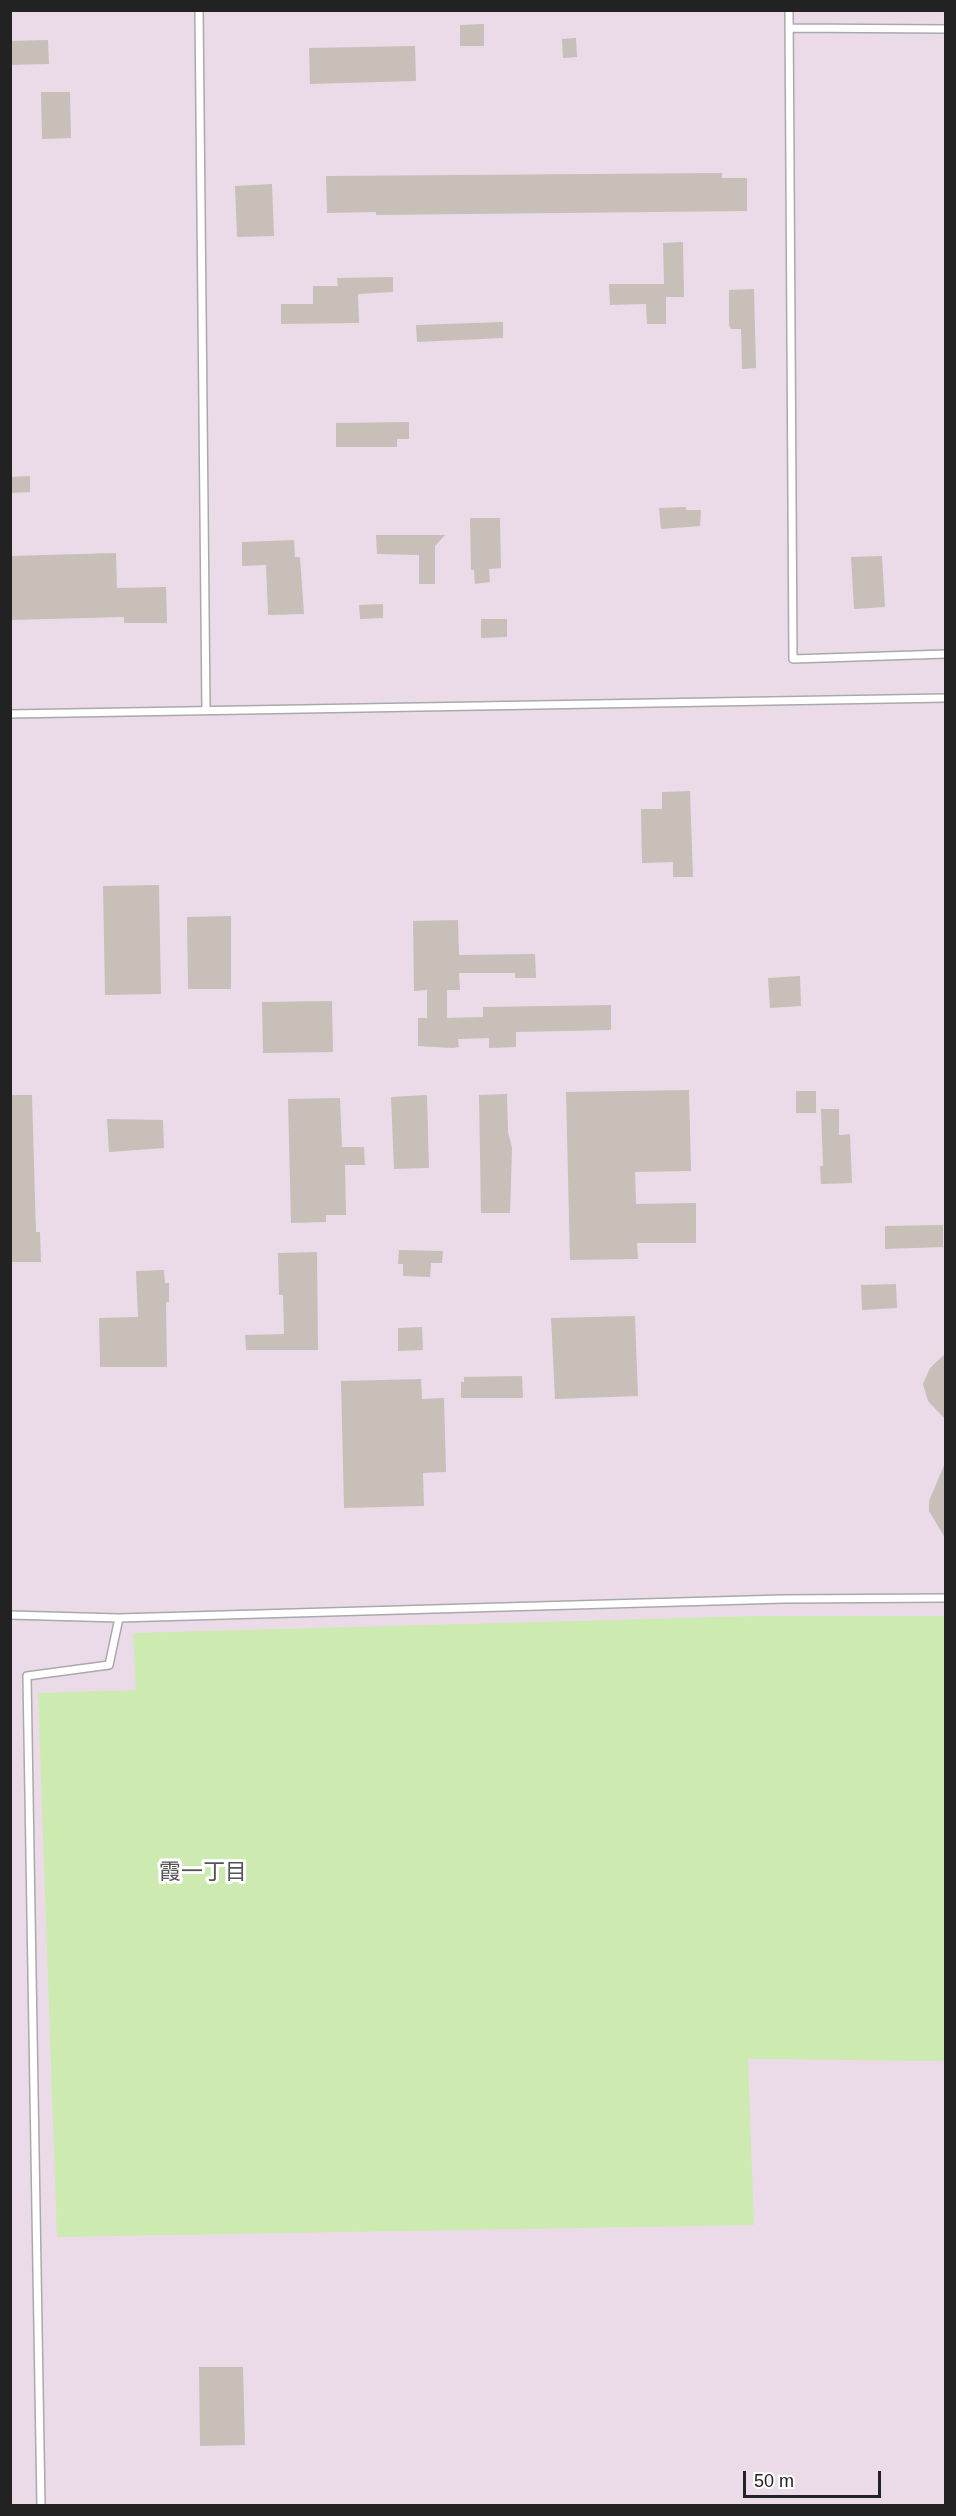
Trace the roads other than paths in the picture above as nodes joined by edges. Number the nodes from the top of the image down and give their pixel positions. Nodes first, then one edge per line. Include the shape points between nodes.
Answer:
1 (199, 10) edge
2 (789, 10) edge
3 (789, 28) junction
4 (945, 29) edge
5 (945, 654) edge
6 (945, 698) edge
7 (206, 710) junction
8 (10, 714) edge
9 (945, 1598) edge
10 (10, 1615) edge
11 (119, 1618) junction
12 (41, 2505) edge

1 - 7 lane
2 - 3 lane
3 - 4 lane
3 - 5 lane via 793,659
6 - 7 lane
7 - 8 lane
9 - 11 lane
10 - 11 lane
11 - 12 lane via 109,1665 27,1676

